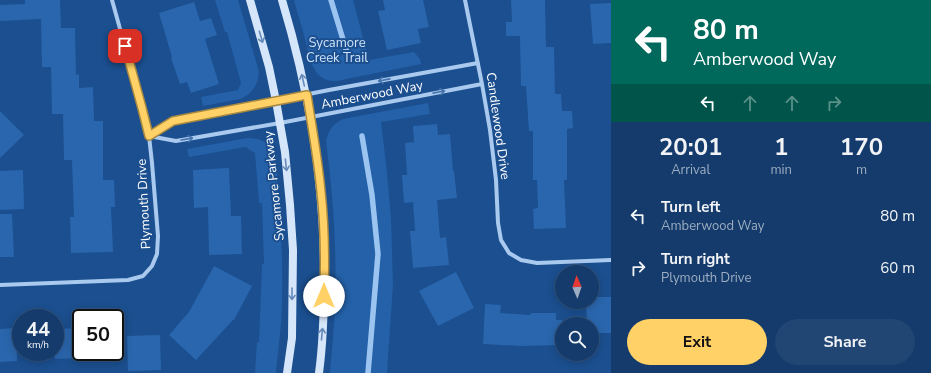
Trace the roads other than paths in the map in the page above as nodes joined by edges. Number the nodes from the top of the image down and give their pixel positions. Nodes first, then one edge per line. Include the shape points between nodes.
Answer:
1 (112, 0) edge
2 (250, 0) edge
3 (282, 0) edge
4 (465, 0) edge
5 (478, 63) junction
6 (482, 84) junction
7 (307, 95) junction
8 (276, 101) junction
9 (311, 117) junction
10 (280, 123) junction
11 (149, 136) junction
12 (611, 260) edge
13 (0, 285) edge
14 (287, 373) edge
15 (319, 373) edge

1 - 11 street, Plymouth Drive
2 -> 8 main road, Sycamore Parkway
7 -> 3 main road
4 - 5 street, Candlewood Drive
5 - 6 street, Candlewood Drive
5 -> 7 street, Amberwood Way
9 -> 6 street, Amberwood Way
6 - 12 street, Candlewood Drive via 495,173 498,223 501,240 510,253 521,260 537,263
7 - 8 street, Amberwood Way
7 - 9 main road
8 - 10 main road, Sycamore Parkway
8 - 11 street, Amberwood Way via 173,121
9 - 10 street, Amberwood Way
15 -> 9 main road via 325,252 317,154
11 -> 10 street, Amberwood Way via 176,141
10 -> 14 main road, Sycamore Parkway via 285,152 293,250 292,338
11 - 13 street, Plymouth Drive via 158,236 157,254 152,266 143,276 128,280

